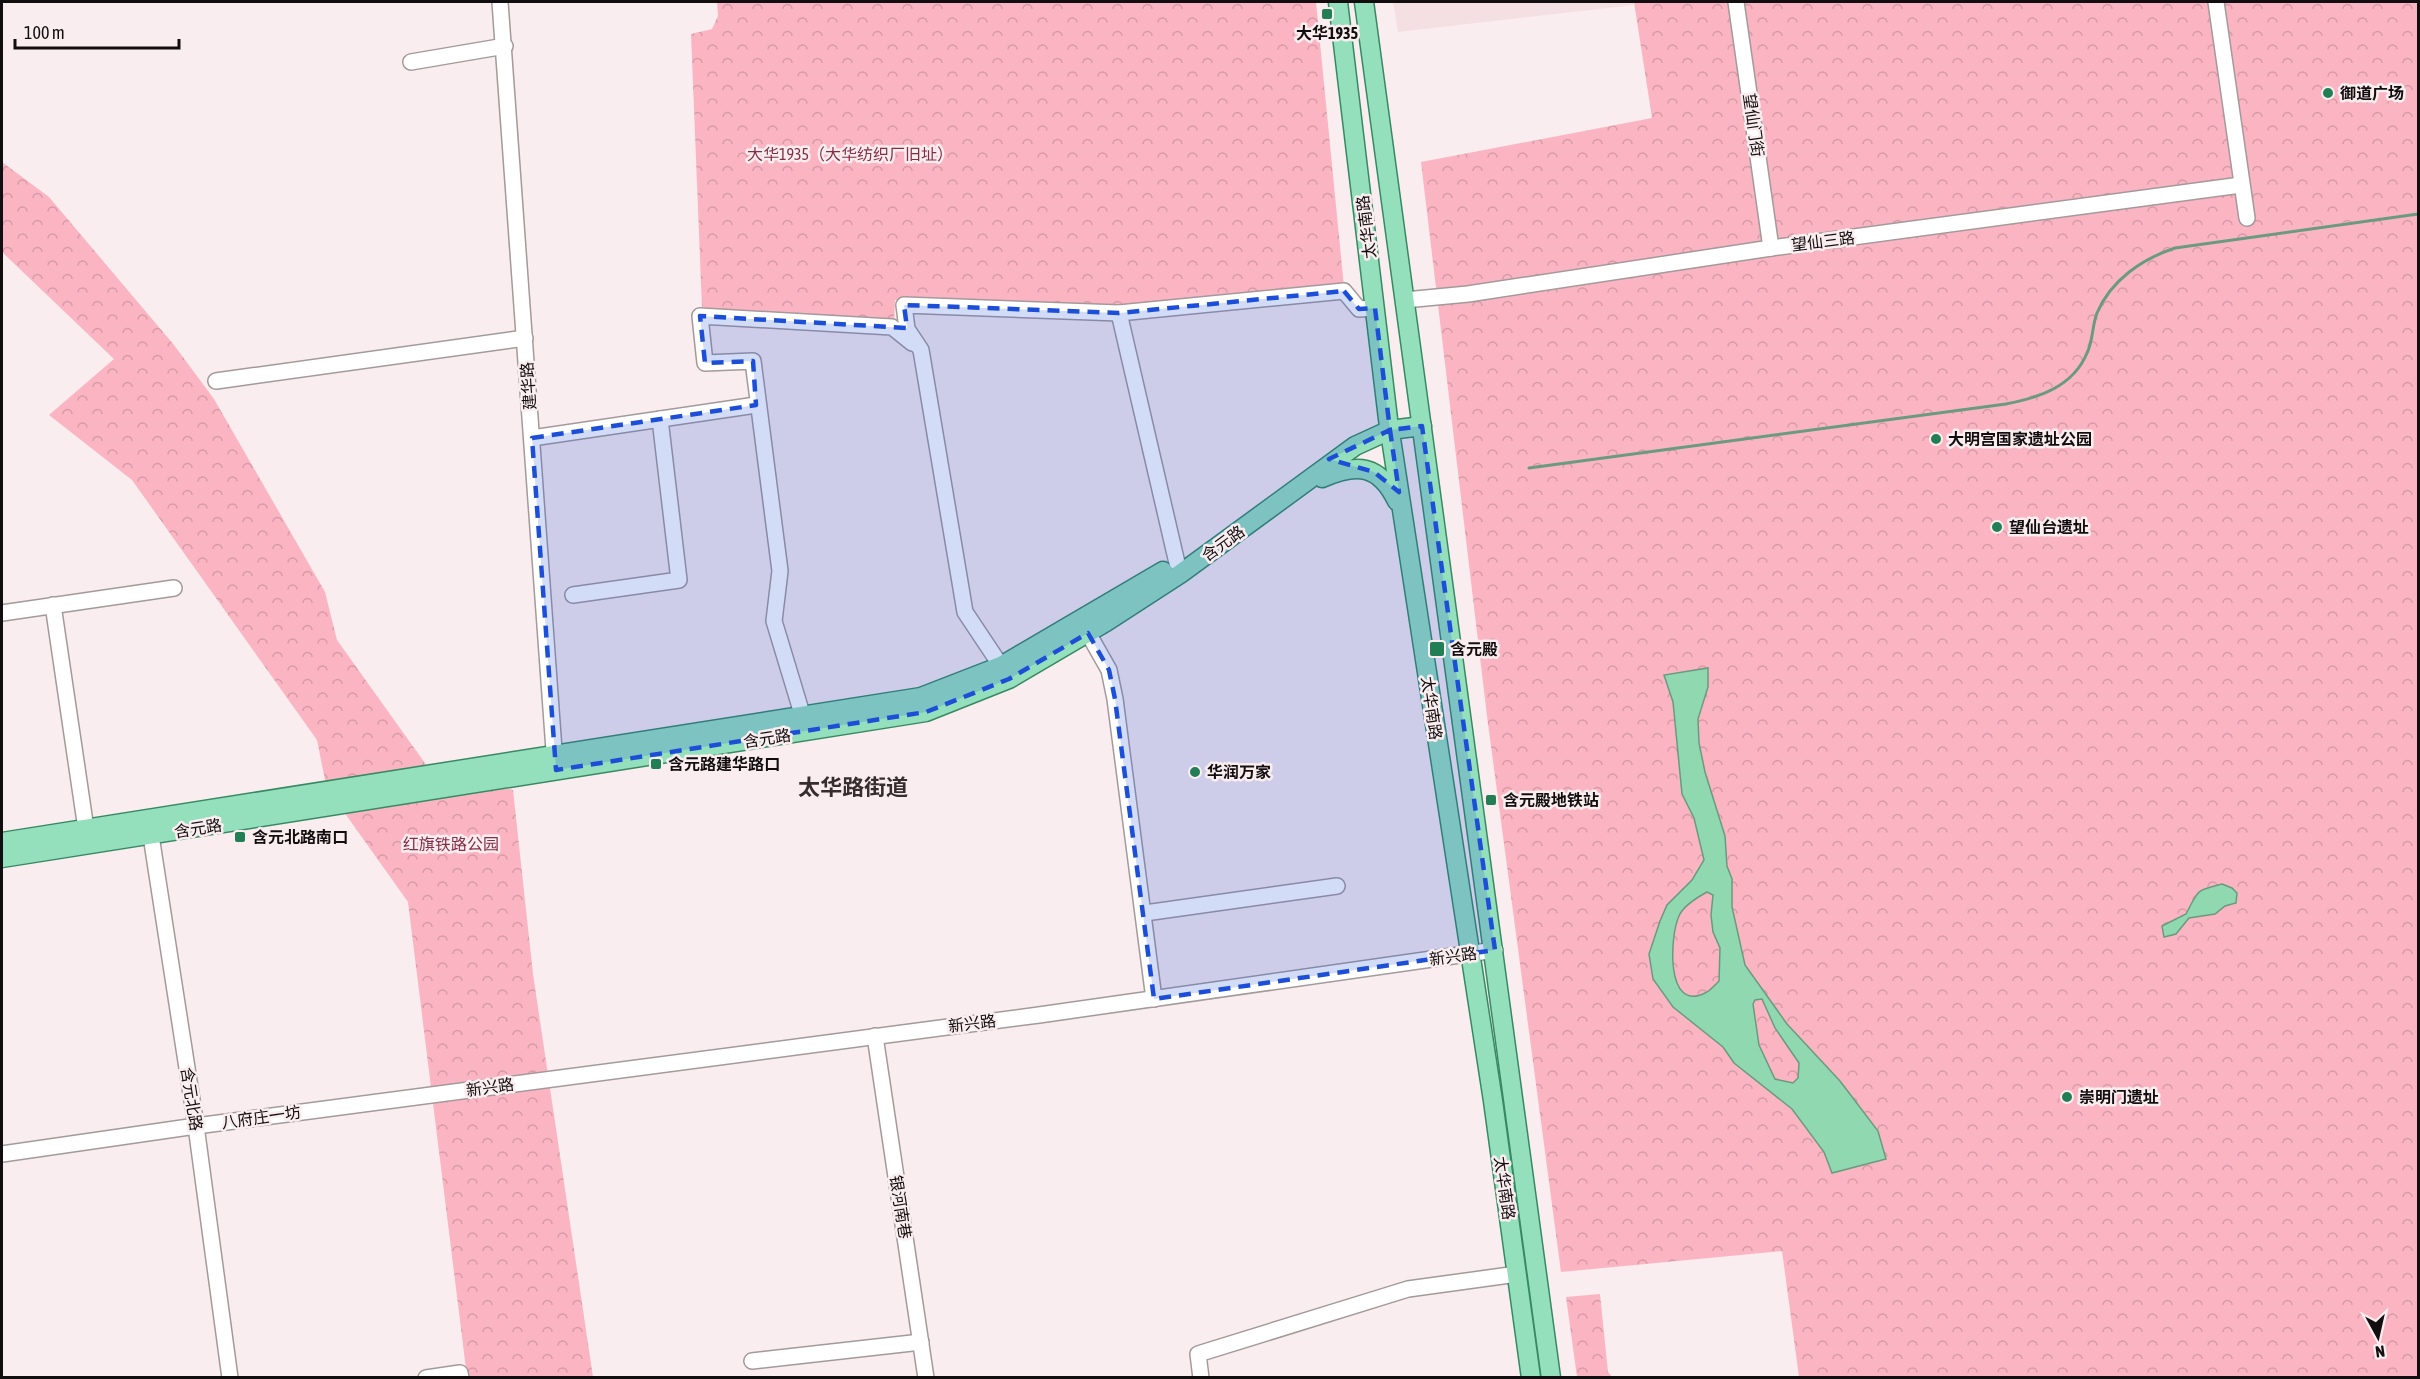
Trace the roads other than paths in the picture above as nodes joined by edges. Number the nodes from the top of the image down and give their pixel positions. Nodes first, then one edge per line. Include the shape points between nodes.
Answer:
1 (500, 2) edge
2 (1338, 2) edge
3 (1364, 2) edge
4 (1736, 2) edge
5 (2216, 2) edge
6 (505, 46) junction
7 (411, 62) dead end
8 (2241, 185) junction
9 (2247, 218) dead end
10 (1771, 248) junction
11 (1405, 300) junction
12 (1375, 308) junction
13 (1119, 313) junction
14 (525, 338) junction
15 (921, 351) junction
16 (216, 381) dead end
17 (756, 405) junction
18 (660, 419) junction
19 (1421, 420) junction
20 (1389, 424) junction
21 (532, 438) junction
22 (1293, 491) junction
23 (1403, 514) junction
24 (1177, 563) junction
25 (174, 588) dead end
26 (573, 596) dead end
27 (52, 605) junction
28 (2, 612) edge
29 (1088, 633) junction
30 (1001, 666) junction
31 (803, 717) junction
32 (555, 763) junction
33 (150, 828) junction
34 (86, 829) junction
35 (2, 842) edge
36 (2, 858) edge
37 (1336, 886) dead end
38 (1145, 913) junction
39 (1495, 950) junction
40 (1469, 953) junction
41 (1154, 999) junction
42 (875, 1036) junction
43 (449, 1092) joint
44 (196, 1126) junction
45 (2, 1154) edge
46 (1517, 1274) junction
47 (921, 1342) junction
48 (752, 1361) dead end
49 (460, 1375) edge
50 (230, 1377) edge
51 (426, 1377) edge
52 (926, 1377) edge
53 (1201, 1377) edge
54 (1531, 1377) edge
55 (1551, 1377) edge

1 - 6 street, 建华路
2 - 12 main road, 太华南路
3 - 11 main road, 太华南路
4 - 10 street, 望仙门街
5 - 8 street
6 - 7 street
6 - 14 street, 建华路
8 - 9 street
8 - 10 street, 望仙三路
10 - 11 street, 望仙三路
11 - 19 main road, 太华南路
12 - 13 street via 1359,309 1344,291
12 - 20 main road, 太华南路
13 - 15 street via 904,305 907,329
13 - 24 street
14 - 16 street
14 - 21 street, 建华路
15 - 17 street via 892,327 700,316 705,363 753,362
15 - 30 street via 965,612
17 - 18 street
17 - 31 street via 780,571 774,621
18 - 21 street
18 - 26 street via 679,580
19 - 20 main road, 含元路
19 - 39 main road, 太华南路
20 - 22 main road, 含元路
20 - 23 main road, 太华南路
20 - 24 main road, 含元路 via 1349,437 1200,550
21 - 32 street, 建华路
22 - 23 main road via 1334,473 1360,468 1374,472 1386,482
22 - 29 main road, 含元路 via 1180,574
23 - 40 main road, 太华南路
24 - 30 main road, 含元路
25 - 27 street
27 - 28 street
27 - 34 street
29 - 32 main road, 含元路 via 1009,679 926,712
29 - 38 street via 1109,670
30 - 31 main road, 含元路 via 921,697
31 - 32 main road, 含元路
32 - 33 main road, 含元路
33 - 34 main road, 含元路
33 - 36 main road, 含元路
33 - 44 street, 含元北路
34 - 35 main road, 含元路
37 - 38 street
38 - 41 street
39 - 40 street, 新兴路
39 - 55 main road, 太华南路
40 - 41 street, 新兴路
40 - 46 main road, 太华南路
41 - 42 street, 新兴路
42 - 43 street, 新兴路
42 - 47 street, 银河南巷
43 - 44 street, 八府庄一坊
44 - 45 street, 八府庄一坊
44 - 50 street, 含元北路
46 - 53 street via 1408,1289 1198,1354
46 - 54 main road, 太华南路
47 - 48 street
47 - 52 street, 银河南巷
49 - 51 street

